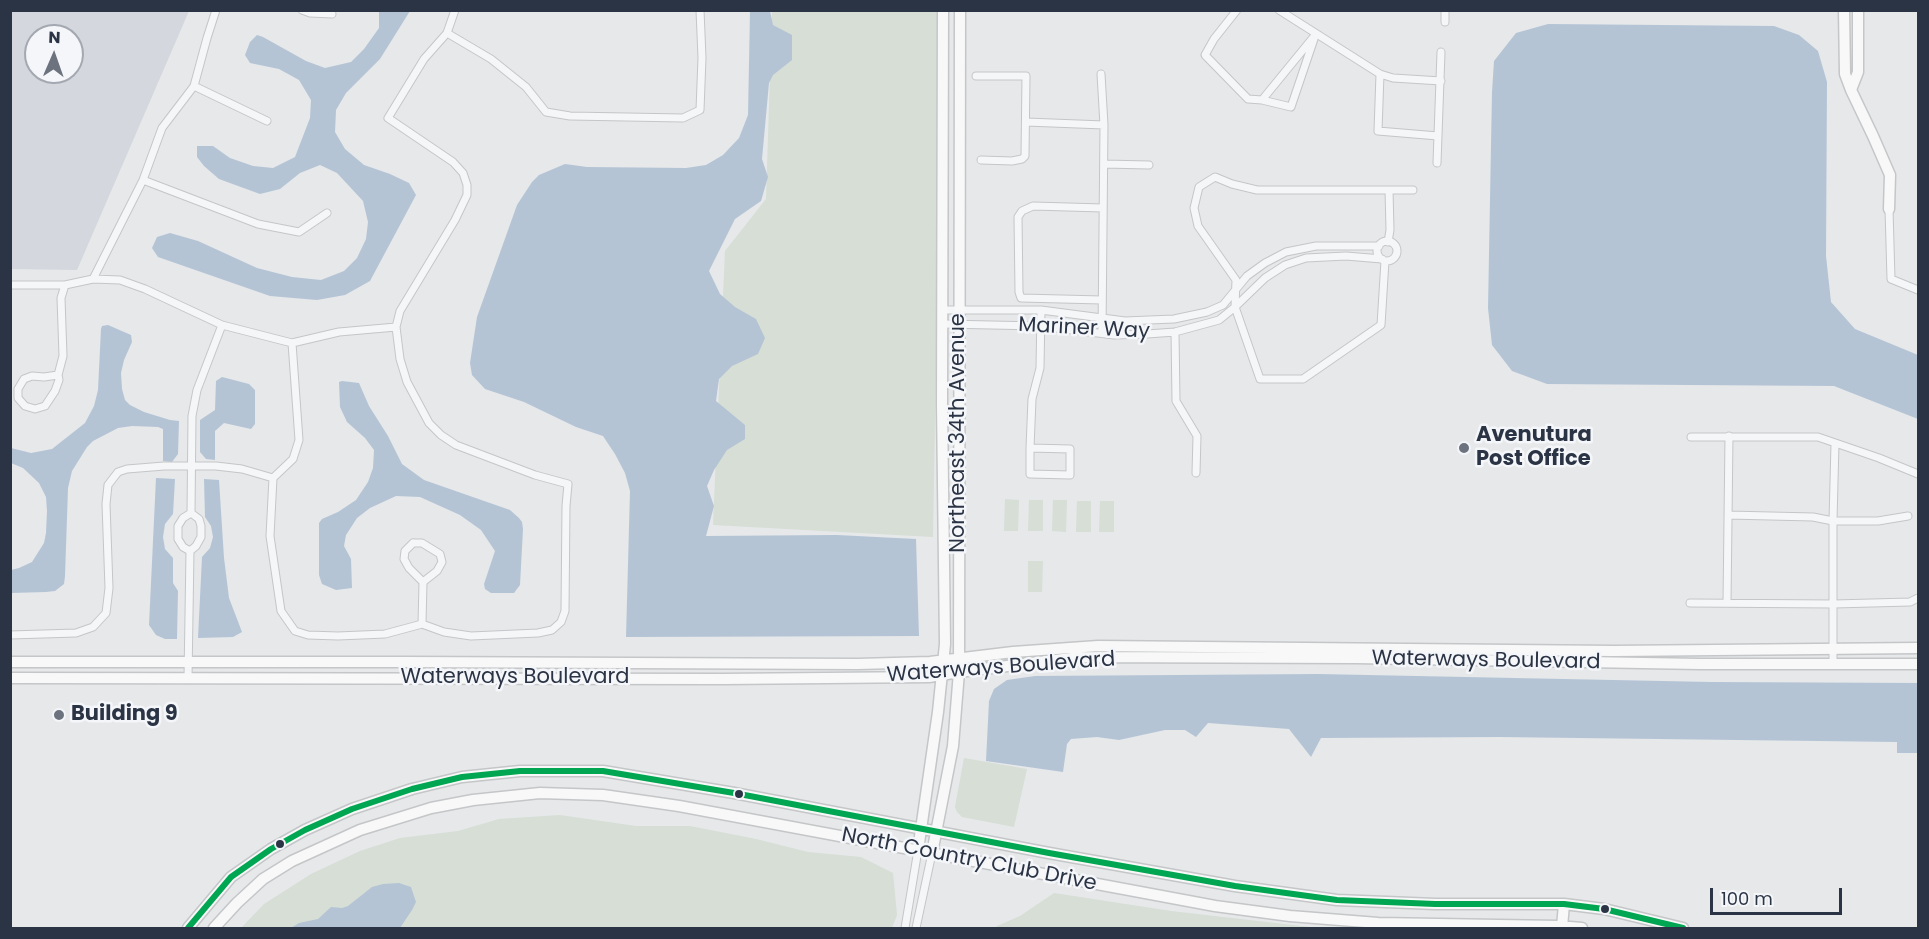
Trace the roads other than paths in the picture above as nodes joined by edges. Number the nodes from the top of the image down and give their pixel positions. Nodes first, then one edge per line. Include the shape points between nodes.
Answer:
1 (216, 10) edge
2 (302, 10) edge
3 (455, 10) edge
4 (700, 10) edge
5 (943, 10) edge
6 (960, 10) edge
7 (1237, 10) edge
8 (1279, 10) edge
9 (1445, 10) edge
10 (1844, 10) edge
11 (1858, 10) edge
12 (332, 14) dead end
13 (1444, 22) dead end
14 (447, 33) junction
15 (1316, 34) junction
16 (1441, 52) dead end
17 (1101, 74) dead end
18 (1380, 74) junction
19 (976, 76) dead end
20 (1441, 81) junction
21 (194, 86) junction
22 (1851, 90) junction
23 (1262, 100) junction
24 (267, 121) dead end
25 (1026, 122) junction
26 (1104, 125) junction
27 (1438, 136) junction
28 (981, 160) dead end
29 (1437, 163) dead end
30 (1104, 164) junction
31 (1149, 165) dead end
32 (143, 180) junction
33 (1389, 190) junction
34 (1413, 190) dead end
35 (1103, 208) junction
36 (1889, 209) joint
37 (327, 213) dead end
38 (1388, 242) junction
39 (1379, 246) junction
40 (1384, 260) junction
41 (93, 279) junction
42 (10, 285) edge
43 (65, 285) junction
44 (1236, 290) junction
45 (1918, 290) edge
46 (1102, 300) junction
47 (1235, 307) junction
48 (943, 310) junction
49 (960, 310) junction
50 (1041, 310) junction
51 (1102, 318) junction
52 (943, 324) junction
53 (960, 324) junction
54 (222, 325) junction
55 (1040, 326) junction
56 (396, 327) junction
57 (1175, 332) junction
58 (1102, 333) junction
59 (292, 343) junction
60 (58, 375) junction
61 (1691, 436) dead end
62 (1729, 436) junction
63 (1835, 443) junction
64 (1030, 448) junction
65 (191, 466) junction
66 (1196, 474) dead end
67 (1918, 474) edge
68 (273, 478) junction
69 (191, 513) junction
70 (1728, 515) junction
71 (1908, 516) dead end
72 (1833, 521) junction
73 (190, 551) junction
74 (423, 582) junction
75 (1918, 598) edge
76 (1690, 603) dead end
77 (1727, 603) junction
78 (1834, 604) junction
79 (422, 624) junction
80 (10, 635) edge
81 (1918, 648) edge
82 (1832, 650) junction
83 (960, 658) junction
84 (944, 660) junction
85 (10, 662) edge
86 (188, 662) junction
87 (1833, 664) junction
88 (1918, 664) edge
89 (959, 672) junction
90 (942, 675) junction
91 (10, 678) edge
92 (188, 678) junction
93 (920, 828) junction
94 (937, 831) junction
95 (918, 850) junction
96 (932, 853) junction
97 (1419, 903) junction
98 (1564, 904) junction
99 (1419, 924) junction
100 (1562, 927) junction
101 (188, 928) edge
102 (214, 928) edge
103 (905, 928) edge
104 (916, 928) edge
105 (1582, 928) edge
106 (1683, 928) edge

1 - 21 street
2 - 12 street
3 - 14 street
4 - 14 street via 700,110 683,118 546,112 526,87 491,59
5 - 48 street, Northeast 34th Avenue
6 - 49 street, Northeast 34th Avenue
7 - 23 street via 1206,55 1248,99
8 - 15 street
9 - 13 street
10 - 22 street via 1845,74
11 - 22 street via 1858,72
14 - 56 street via 424,59 388,118 453,162 463,173 467,195 400,311
15 - 18 street
15 - 23 street
15 - 23 street via 1292,107
16 - 20 street
17 - 26 street
18 - 20 street
18 - 27 street via 1378,131
19 - 25 street via 1026,76
20 - 27 street
21 - 24 street
21 - 32 street via 162,128
22 - 36 street via 1890,175
25 - 26 street
25 - 28 street via 1022,159
26 - 30 street
27 - 29 street
30 - 31 street
30 - 35 street
32 - 37 street via 258,224 299,232
32 - 41 street
33 - 34 street
33 - 38 street
33 - 44 street via 1257,190 1215,177 1199,187 1194,208 1198,226 1236,280
35 - 46 street
35 - 46 street via 1033,206 1018,217 1022,298
36 - 45 street via 1890,279
38 - 39 street
38 - 40 street via 1395,245 1396,253 1392,259
39 - 40 street via 1377,253
39 - 44 street, Mariner Way via 1316,246 1286,252 1247,276
40 - 47 street, Mariner Way via 1346,256 1306,258 1264,278
40 - 47 street via 1381,325 1303,379 1260,379
41 - 43 street
41 - 54 street via 129,283
42 - 43 street
43 - 60 street via 61,298 63,356
44 - 47 street
44 - 51 street, Mariner Way via 1223,305 1196,315 1125,321
46 - 51 street
47 - 57 street, Mariner Way via 1218,320
48 - 49 street, Mariner Way
48 - 52 street, Northeast 34th Avenue
49 - 50 street, Mariner Way
49 - 53 street, Northeast 34th Avenue
50 - 51 street, Mariner Way
50 - 55 street
51 - 58 street
52 - 53 street, Mariner Way
52 - 84 street, Northeast 34th Avenue
53 - 55 street, Mariner Way
53 - 83 street, Northeast 34th Avenue
54 - 59 street
54 - 65 street via 197,390
55 - 58 street, Mariner Way
55 - 64 street via 1040,368 1032,399
56 - 59 street via 339,332
56 - 79 street via 407,382 429,423 441,435 456,445 568,484 565,611 561,622 552,630 538,633 471,636 444,633
57 - 58 street, Mariner Way
57 - 66 street via 1176,401 1197,436
59 - 68 street via 299,440 293,459
60 - 60 street via 32,375 24,379 18,398 35,409 45,406 55,391
61 - 62 street
62 - 63 street via 1818,437
62 - 70 street
63 - 67 street
63 - 72 street
64 - 64 street via 1030,474 1070,475 1070,449
65 - 68 street via 242,469
65 - 69 street
65 - 80 street via 127,469 118,472 108,485 109,588 106,613 93,627 76,633
68 - 79 street via 270,536 275,580 281,611 295,631 308,635 385,634
69 - 73 street via 199,519 201,537
69 - 73 street via 178,526 178,539
70 - 72 street
70 - 77 street
71 - 72 street
72 - 78 street
73 - 86 street
74 - 74 street via 437,571 442,562 440,554 422,543 413,543 405,551 404,559
74 - 79 street
75 - 78 street via 1910,602
76 - 77 street
77 - 78 street
78 - 82 street
81 - 82 street, Waterways Boulevard
82 - 83 street, Waterways Boulevard via 1098,646
82 - 87 street
83 - 84 street, Waterways Boulevard
83 - 89 street, Northeast 34th Avenue
84 - 86 street, Waterways Boulevard via 858,664
84 - 90 street, Northeast 34th Avenue
85 - 86 street, Waterways Boulevard
86 - 92 street
87 - 88 street, Waterways Boulevard
87 - 89 street, Waterways Boulevard via 1080,657
89 - 90 street, Waterways Boulevard
89 - 94 street, Northeast 34th Avenue via 952,746
90 - 92 street, Waterways Boulevard via 723,679
90 - 93 street, Northeast 34th Avenue
91 - 92 street, Waterways Boulevard
93 - 94 street, North Country Club Drive
93 - 95 street, Northeast 34th Avenue
93 - 101 street, North Country Club Drive via 603,771 520,771 462,777 351,809 305,830 231,877
94 - 96 street, Northeast 34th Avenue
94 - 97 street, North Country Club Drive via 1235,886 1337,900
95 - 96 street, North Country Club Drive
95 - 102 street, North Country Club Drive via 603,795 540,793 473,800 431,808 360,830 292,861 262,879
95 - 103 street
96 - 99 street, North Country Club Drive via 1215,906 1290,916
96 - 104 street
97 - 98 street, North Country Club Drive
97 - 99 street
98 - 100 street
98 - 106 street, North Country Club Drive via 1604,909
99 - 100 street, North Country Club Drive
100 - 105 street, North Country Club Drive

